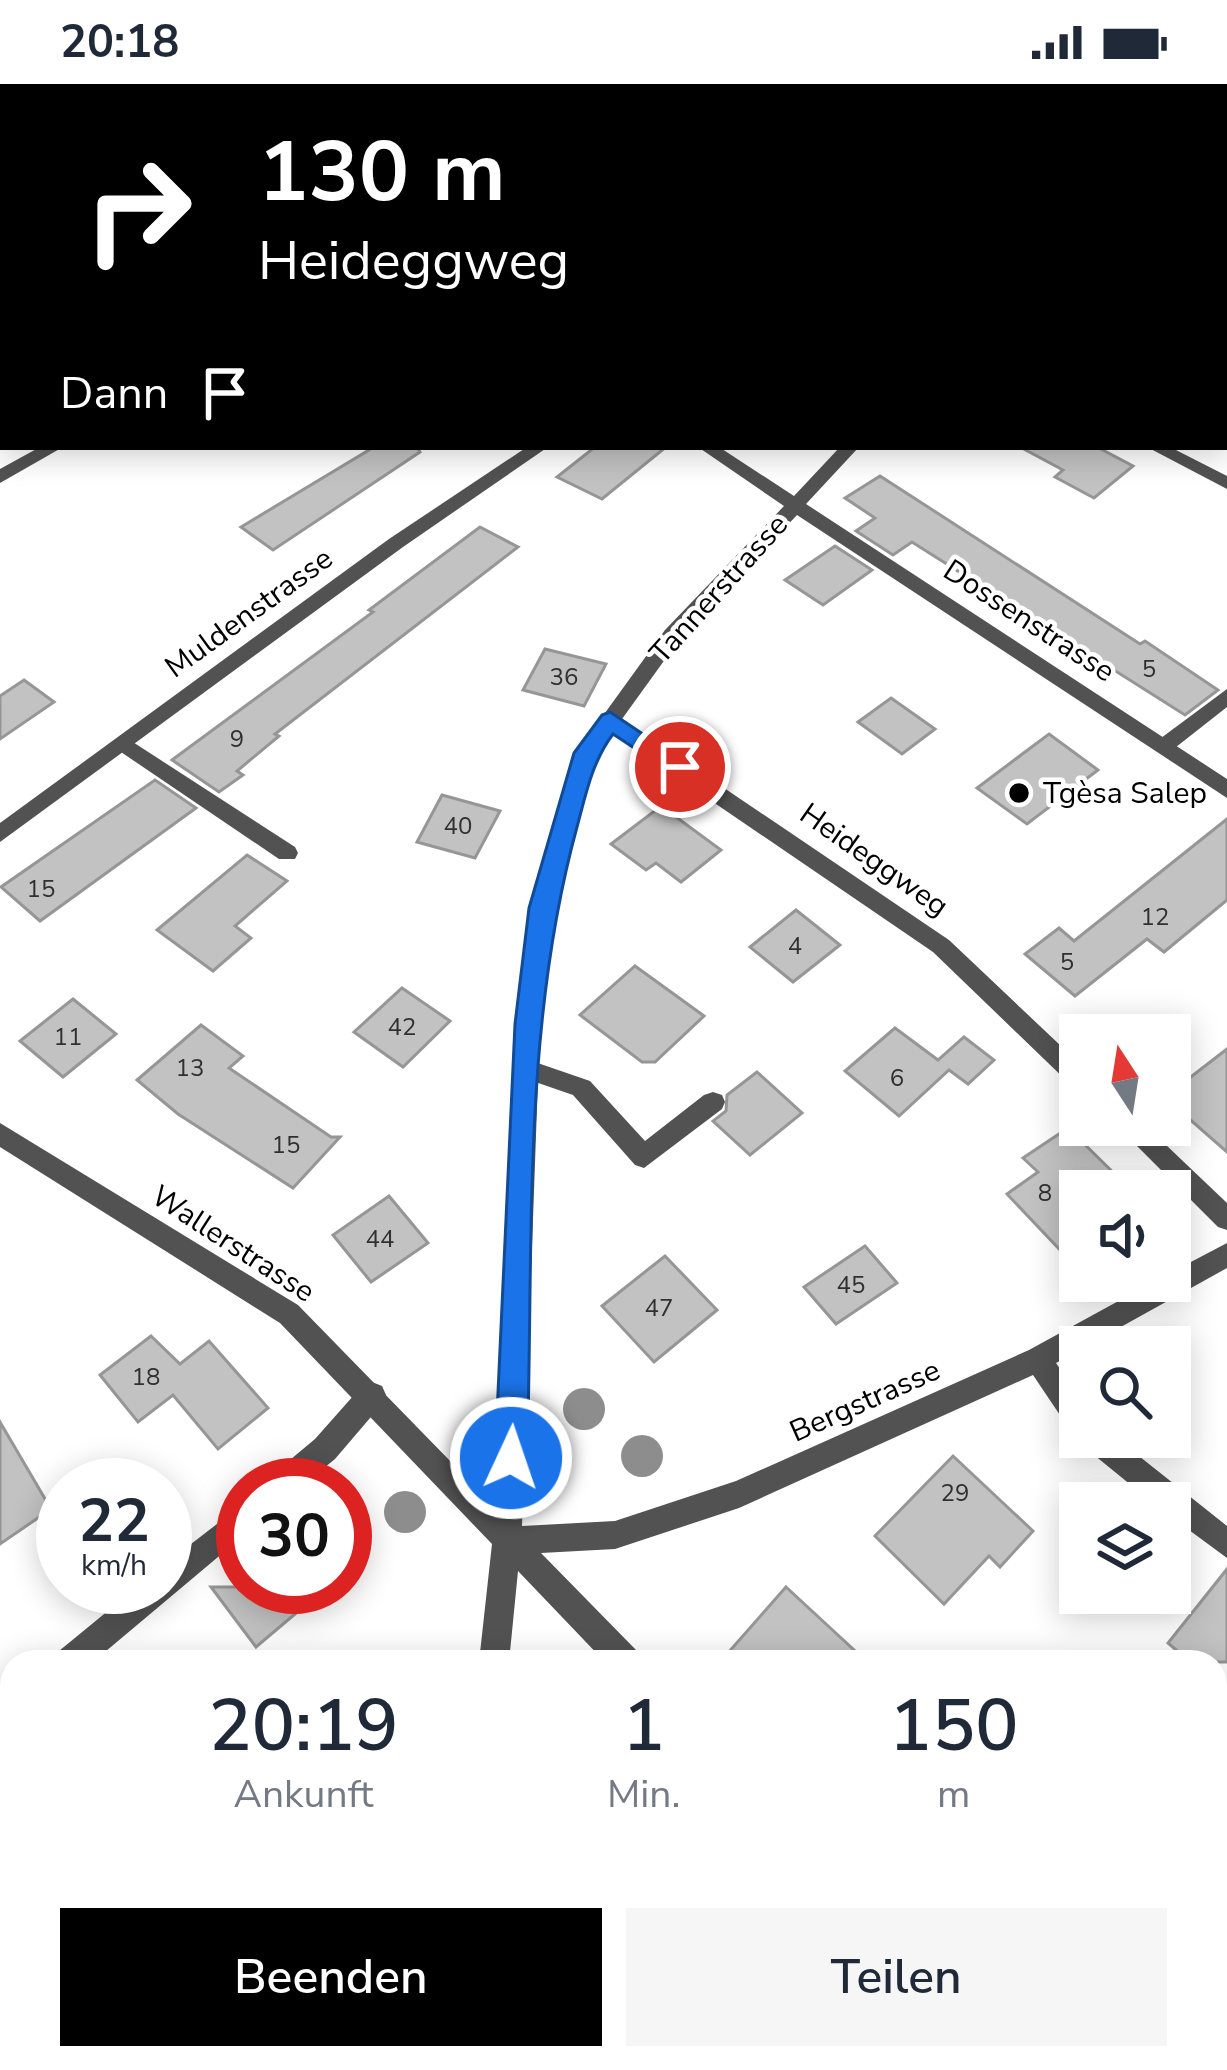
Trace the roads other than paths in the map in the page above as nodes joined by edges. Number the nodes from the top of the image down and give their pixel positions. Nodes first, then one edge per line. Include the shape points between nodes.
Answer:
1 (49, 450) edge
2 (535, 450) edge
3 (712, 450) edge
4 (847, 450) edge
5 (1162, 450) edge
6 (0, 477) edge
7 (1227, 483) edge
8 (796, 503) junction
9 (1227, 696) edge
10 (610, 721) junction
11 (122, 743) junction
12 (1163, 746) junction
13 (1227, 790) edge
14 (0, 834) edge
15 (287, 853) dead end
16 (1059, 1059) edge
17 (526, 1070) junction
18 (713, 1102) dead end
19 (0, 1134) edge
20 (1150, 1146) edge
21 (1227, 1219) edge
22 (1227, 1255) edge
23 (1038, 1359) junction
24 (1059, 1390) edge
25 (372, 1395) junction
26 (314, 1458) edge
27 (1119, 1458) edge
28 (216, 1540) edge
29 (508, 1541) junction
30 (1227, 1544) edge
31 (192, 1560) edge
32 (127, 1614) edge
33 (84, 1650) edge
34 (495, 1650) edge
35 (614, 1650) edge

1 - 6 street
2 - 11 street, Muldenstrasse
3 - 8 street, Dossenstrasse
4 - 8 street, Tannerstrasse
5 - 7 street
8 - 10 street, Tannerstrasse via 673,635
8 - 12 street, Dossenstrasse
9 - 12 street
10 - 16 street, Heideggweg via 941,946
10 - 17 street, Tannerstrasse via 586,753 542,908
11 - 14 street, Muldenstrasse
11 - 15 street
12 - 13 street, Dossenstrasse
17 - 18 street via 581,1088 644,1157
17 - 29 street, Tannerstrasse
19 - 25 street, Wallerstrasse via 289,1314
20 - 21 street
22 - 23 street, Bergstrasse
23 - 24 street
23 - 29 street, Bergstrasse via 739,1494 615,1535
25 - 26 street
25 - 29 street, Wallerstrasse
27 - 30 street
28 - 31 street
29 - 34 street, Tannerstrasse
29 - 35 street, Wallerstrasse
32 - 33 street

